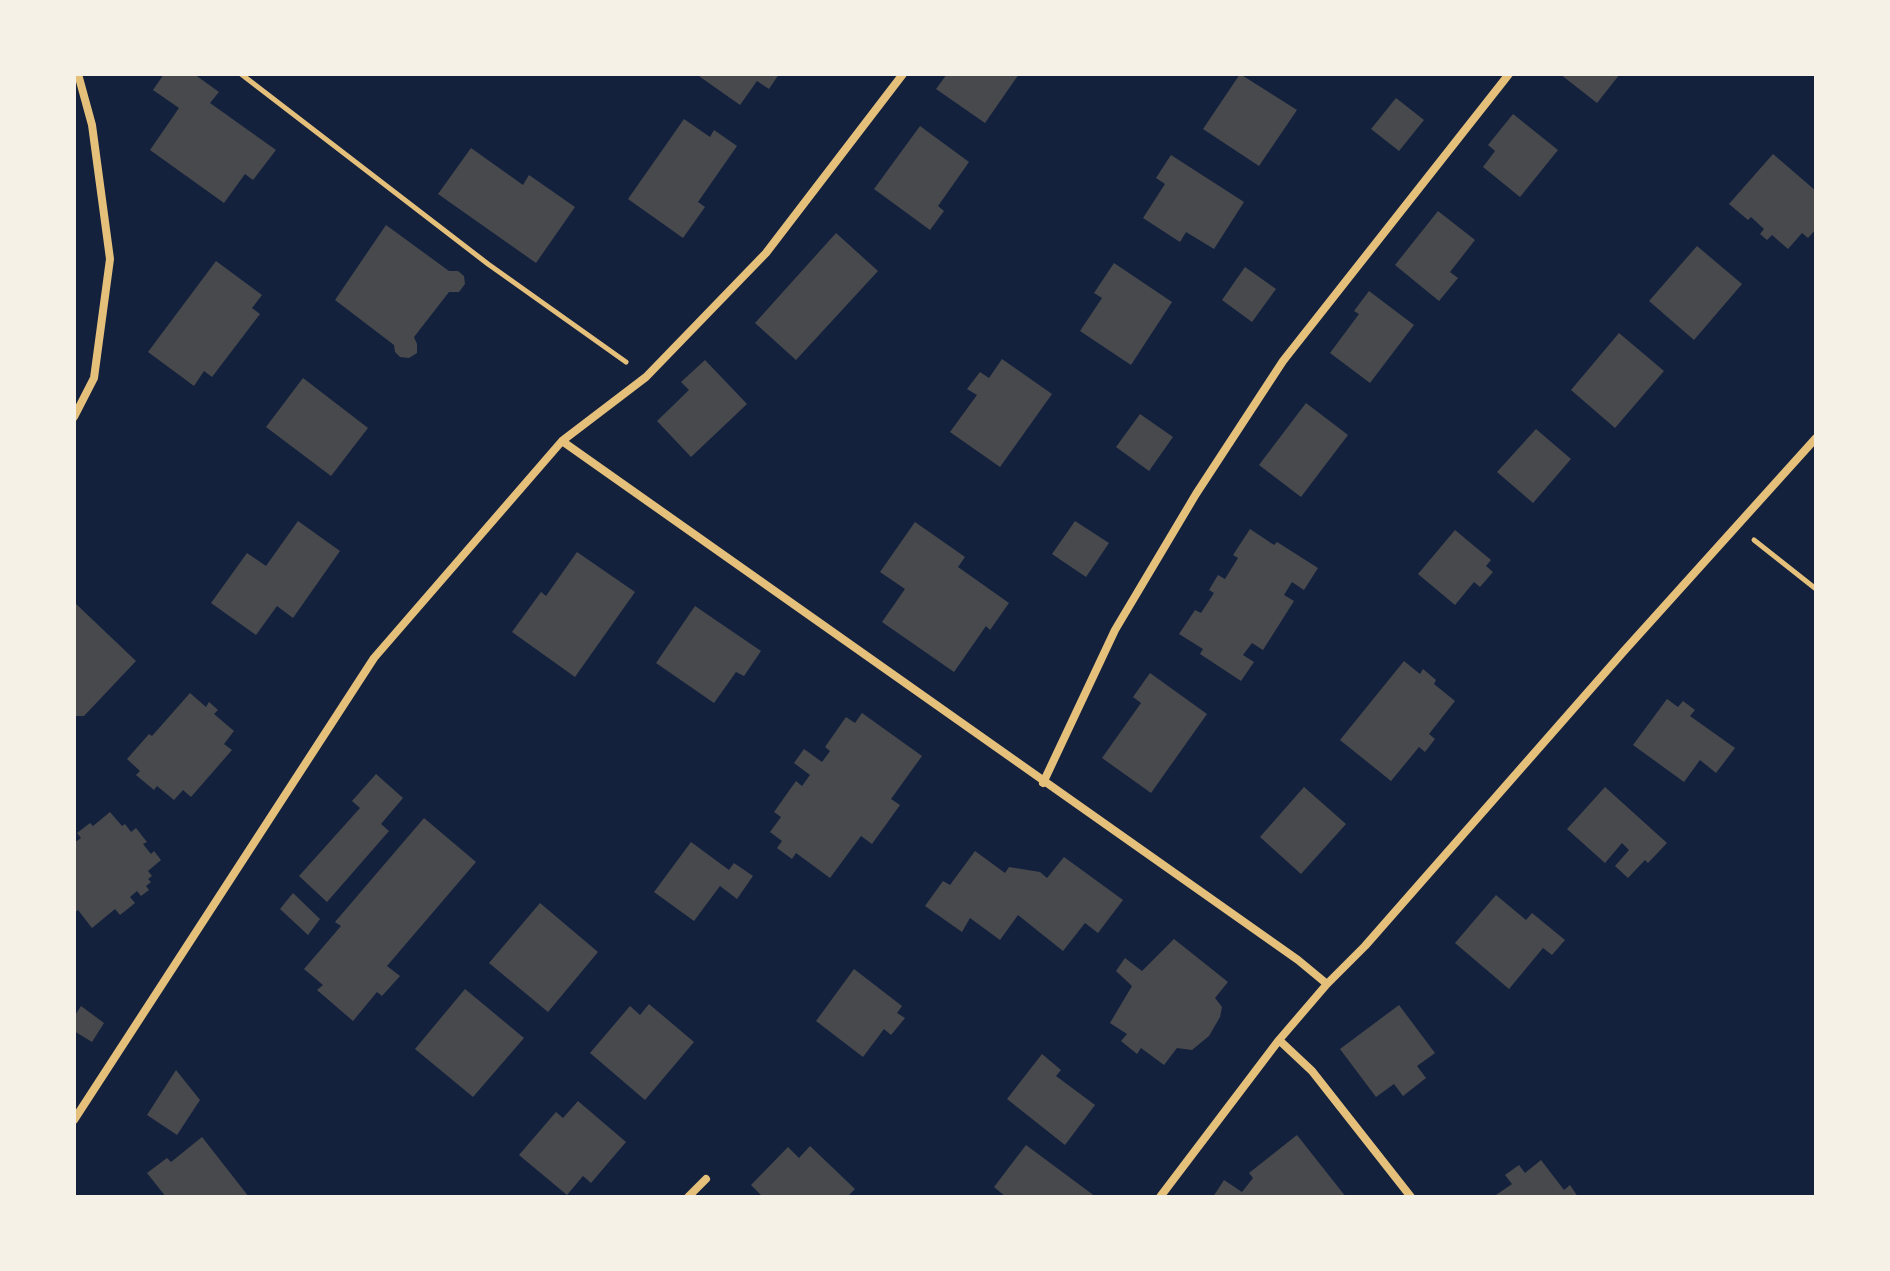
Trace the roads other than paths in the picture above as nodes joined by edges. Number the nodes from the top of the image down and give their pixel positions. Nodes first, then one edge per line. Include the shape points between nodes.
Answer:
1 (78, 74) edge
2 (903, 74) edge
3 (1509, 74) edge
4 (74, 417) edge
5 (1816, 438) edge
6 (562, 441) junction
7 (1043, 783) junction
8 (1327, 984) junction
9 (1279, 1040) junction
10 (74, 1120) edge
11 (706, 1179) dead end
12 (688, 1197) edge
13 (1160, 1197) edge
14 (1411, 1197) edge

1 - 4 street via 92,125 110,259 94,378
2 - 6 street via 766,253 646,377
3 - 7 street via 1283,361 1115,630
5 - 8 street
6 - 7 street
6 - 10 street via 374,658
7 - 8 street
8 - 9 street
9 - 13 street
9 - 14 street via 1312,1071
11 - 12 street

